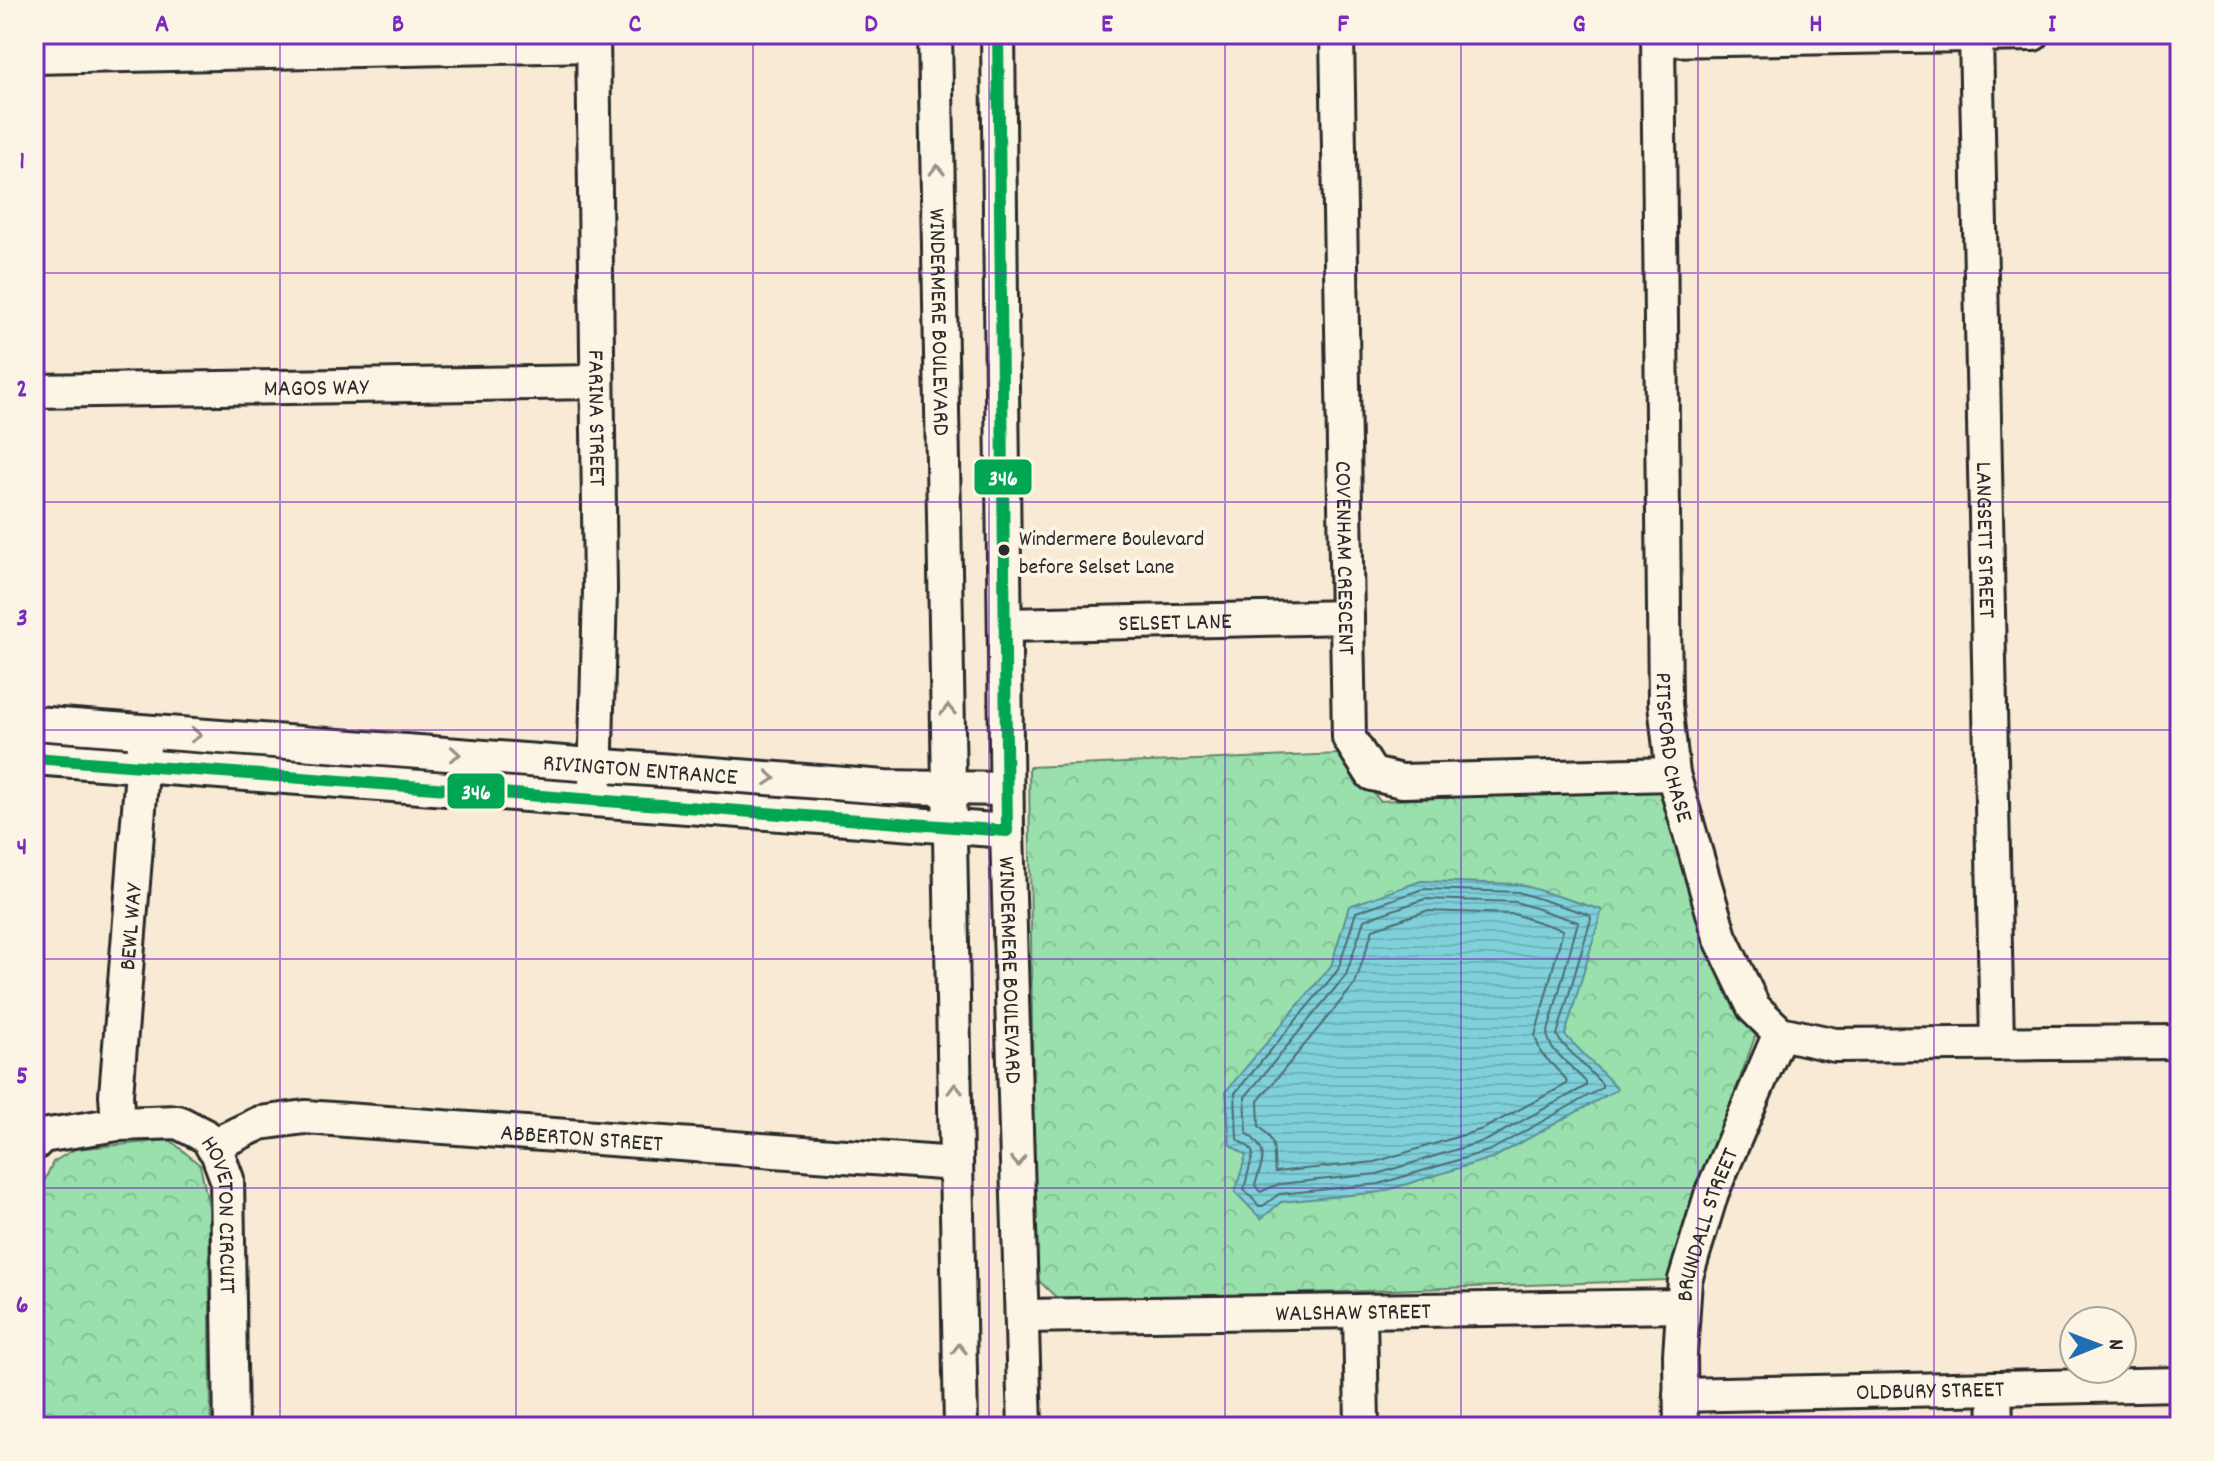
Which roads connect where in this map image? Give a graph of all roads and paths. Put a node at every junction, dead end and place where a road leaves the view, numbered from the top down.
1 (935, 34) edge
2 (998, 34) edge
3 (1337, 34) edge
4 (2033, 34) edge
5 (1976, 36) edge
6 (1658, 37) edge
7 (593, 40) edge
8 (34, 57) edge
9 (597, 382) junction
10 (34, 391) edge
11 (1347, 617) junction
12 (1005, 625) junction
13 (34, 723) edge
14 (145, 731) junction
15 (34, 758) edge
16 (596, 765) junction
17 (142, 766) junction
18 (1673, 774) junction
19 (949, 788) junction
20 (1006, 789) junction
21 (595, 801) junction
22 (950, 828) junction
23 (1007, 831) junction
24 (1780, 1033) junction
25 (2180, 1042) edge
26 (1997, 1044) junction
27 (118, 1124) junction
28 (34, 1144) edge
29 (212, 1146) junction
30 (956, 1164) junction
31 (1683, 1306) junction
32 (1360, 1311) junction
33 (1023, 1316) junction
34 (2180, 1384) edge
35 (1995, 1388) junction
36 (1680, 1395) junction
37 (231, 1427) edge
38 (961, 1427) edge
39 (1025, 1427) edge
40 (1362, 1427) edge
41 (1681, 1427) edge
42 (1996, 1427) edge

19 -> 1 street, WINDERMERE BOULEVARD
2 - 12 street, WINDERMERE BOULEVARD
3 - 11 street, COVENHAM CRESCENT
4 - 5 street
5 - 6 street
5 - 26 street, LANGSETT STREET
6 - 18 street, PITSFORD CHASE
7 - 8 street
7 - 9 street, FARINA STREET
9 - 10 street, MAGOS WAY
9 - 16 street, FARINA STREET
11 - 12 street, SELSET LANE
11 - 18 street, COVENHAM CRESCENT
12 - 20 street, WINDERMERE BOULEVARD
13 - 14 street, RIVINGTON ENTRANCE
14 -> 16 street, RIVINGTON ENTRANCE
14 - 17 street, BEWL WAY
15 - 17 street, RIVINGTON ENTRANCE
16 -> 19 street, RIVINGTON ENTRANCE
16 - 21 street, FARINA STREET
17 - 21 street, RIVINGTON ENTRANCE
17 - 27 street, BEWL WAY
18 - 24 street, PITSFORD CHASE
19 - 20 street, RIVINGTON ENTRANCE
19 - 22 street, WINDERMERE BOULEVARD
20 - 23 street, WINDERMERE BOULEVARD
21 - 22 street, RIVINGTON ENTRANCE
22 - 23 street, RIVINGTON ENTRANCE
30 -> 22 street, WINDERMERE BOULEVARD
23 -> 33 street, WINDERMERE BOULEVARD
24 - 26 street
24 - 31 street, BRUNDALL STREET
25 - 26 street
27 - 28 street, HOVETON CIRCUIT
27 - 29 street, HOVETON CIRCUIT
29 - 30 street, ABBERTON STREET
29 - 37 street, HOVETON CIRCUIT
38 -> 30 street, WINDERMERE BOULEVARD
31 - 32 street, WALSHAW STREET
31 - 36 street, BRUNDALL STREET
32 - 33 street, WALSHAW STREET
32 - 40 street
33 - 39 street, WINDERMERE BOULEVARD
34 - 35 street, OLDBURY STREET
35 - 36 street, OLDBURY STREET
35 - 42 street
36 - 41 street, BRUNDALL STREET

